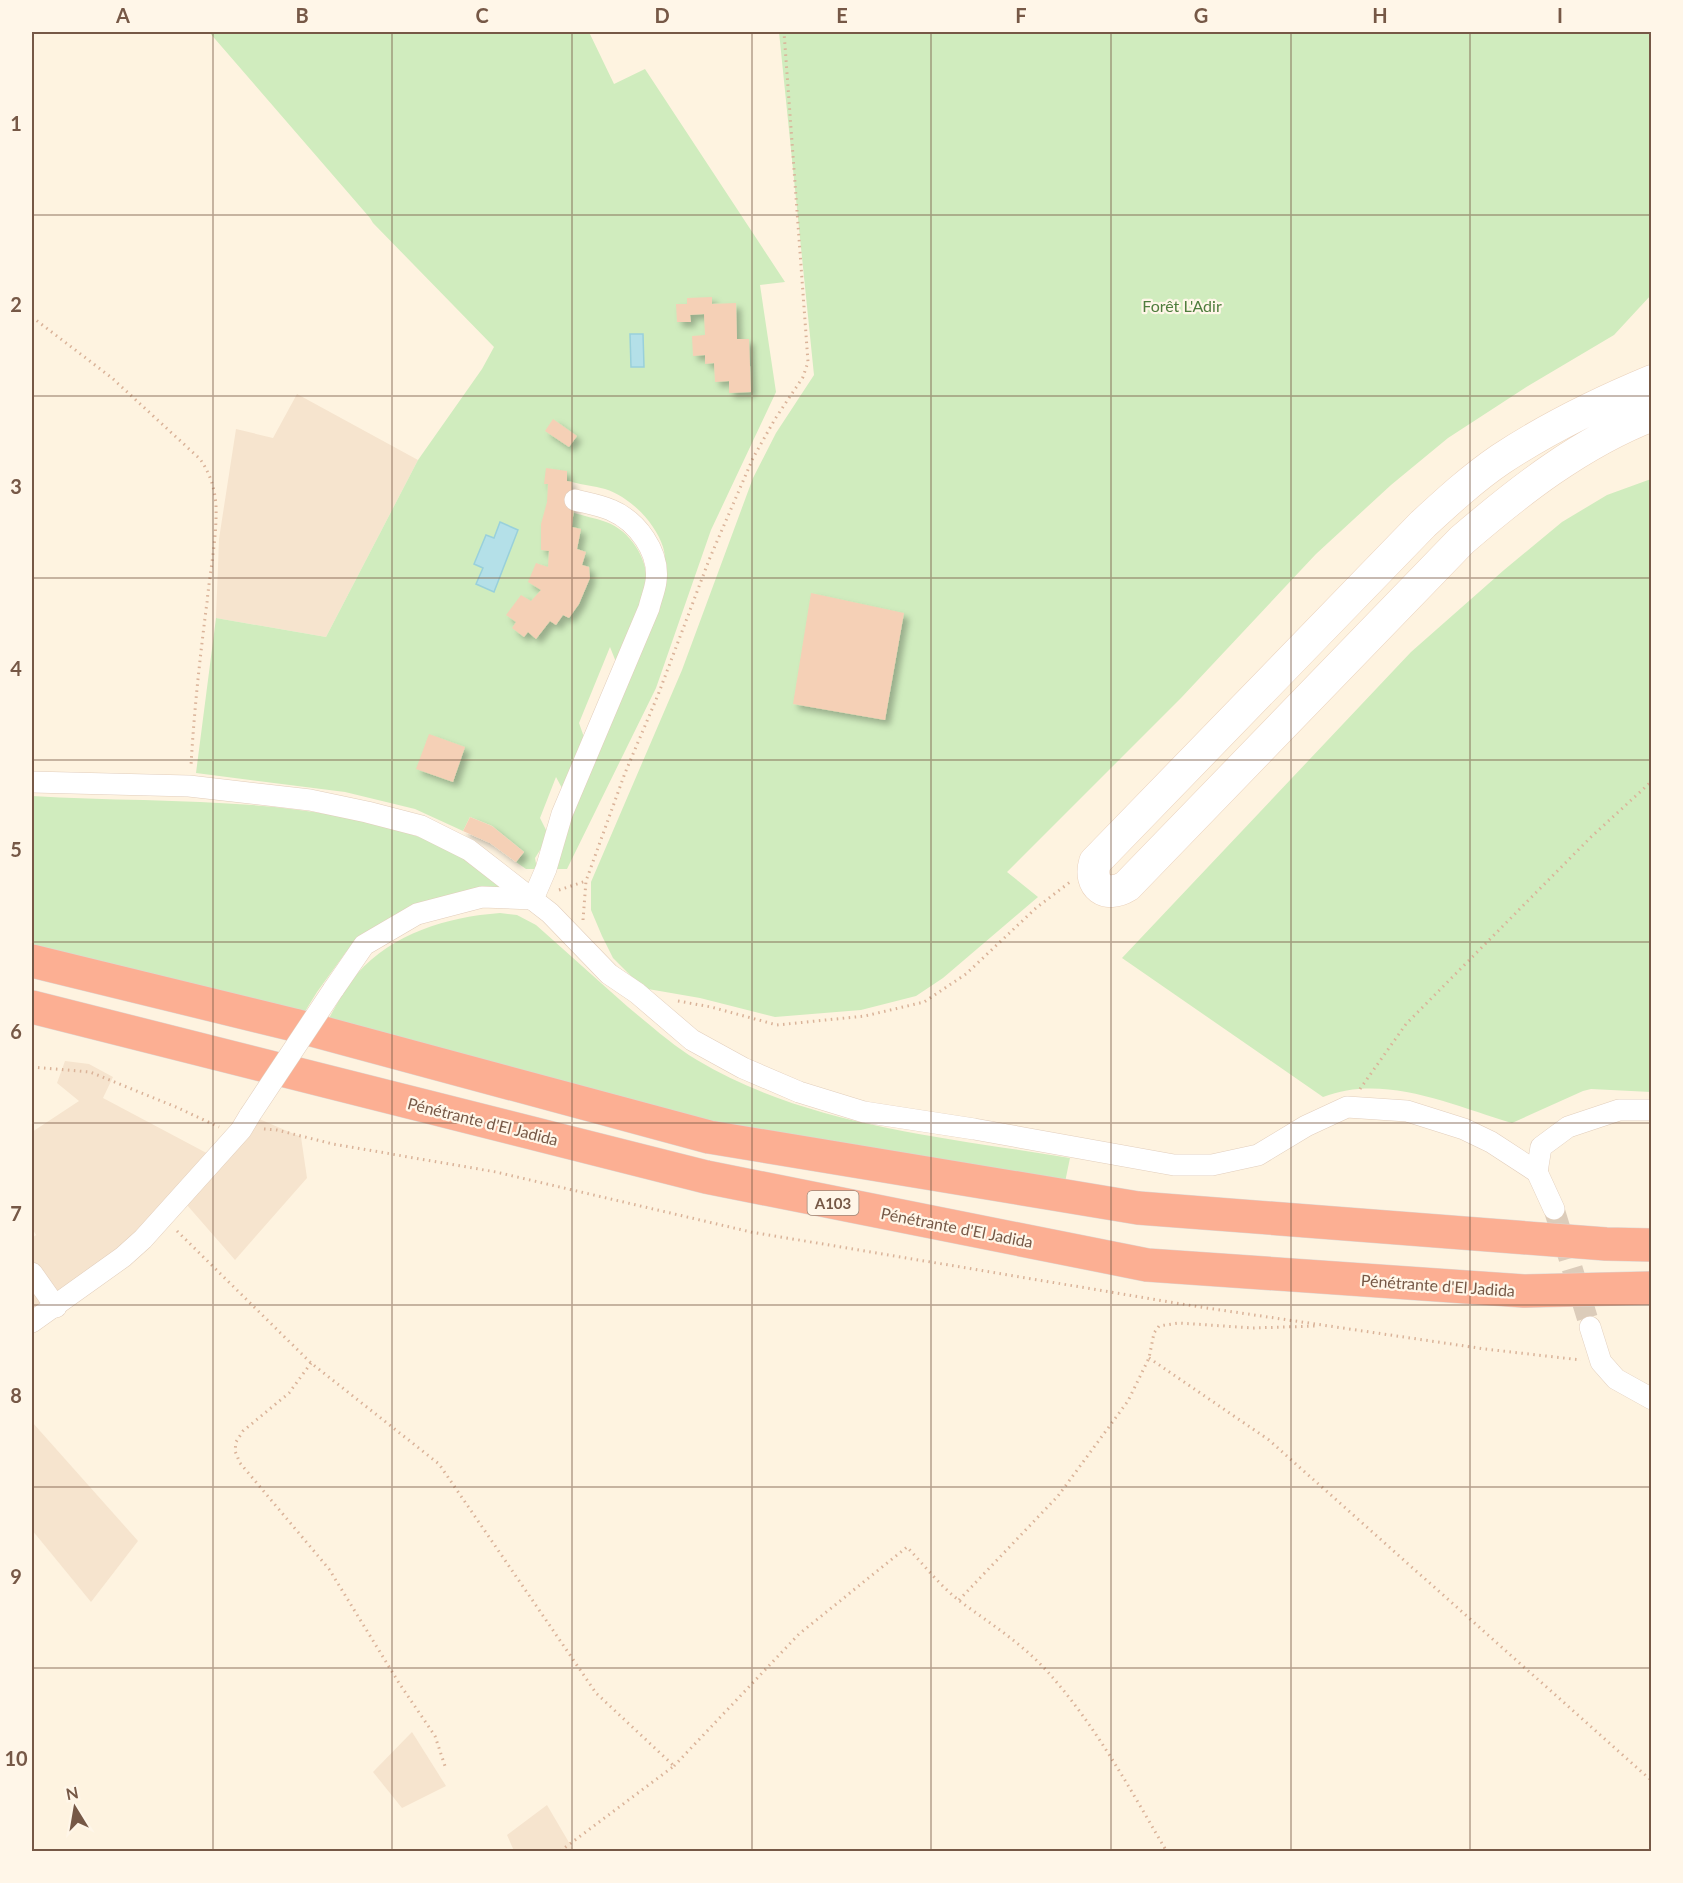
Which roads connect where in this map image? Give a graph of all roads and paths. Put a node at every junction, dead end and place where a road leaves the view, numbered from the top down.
1 (784, 32) edge
2 (32, 317) edge
3 (1652, 381) edge
4 (1652, 416) edge
5 (575, 500) dead end
6 (1652, 781) edge
7 (32, 782) edge
8 (189, 786) junction
9 (1095, 862) junction
10 (532, 899) junction
11 (582, 946) junction
12 (32, 961) edge
13 (637, 993) junction
14 (32, 1007) edge
15 (32, 1067) edge
16 (1347, 1107) junction
17 (1652, 1110) edge
18 (246, 1123) junction
19 (1537, 1172) junction
20 (1554, 1209) tunnel mouth
21 (162, 1216) junction
22 (1652, 1245) edge
23 (32, 1273) edge
24 (1652, 1288) edge
25 (56, 1307) junction
26 (32, 1322) edge
27 (1324, 1325) junction
28 (1590, 1327) tunnel mouth
29 (1149, 1358) junction
30 (1601, 1362) junction
31 (310, 1363) junction
32 (1652, 1399) edge
33 (959, 1600) junction
34 (445, 1766) dead end
35 (674, 1766) junction
36 (1652, 1781) edge
37 (559, 1851) edge
38 (1167, 1851) edge

1 - 11 path
2 - 8 path
3 - 9 street
4 - 9 street
5 - 10 street
6 - 16 path
7 - 8 street
8 - 10 street
9 - 13 path
10 - 11 street
10 - 18 street, bridge
11 - 13 street
12 - 22 highway
13 - 16 street
14 - 24 highway, Pénétrante d'El Jadida / A103
15 - 18 path
16 - 19 street
17 - 19 street
18 - 21 street
18 - 27 path
19 - 20 street
21 - 25 street
21 - 31 path
23 - 25 street
25 - 26 street
27 - 29 path
27 - 30 path
28 - 30 street
29 - 33 path
29 - 36 path
30 - 32 street
31 - 34 path
31 - 35 path
33 - 35 path
33 - 38 path
35 - 37 path

